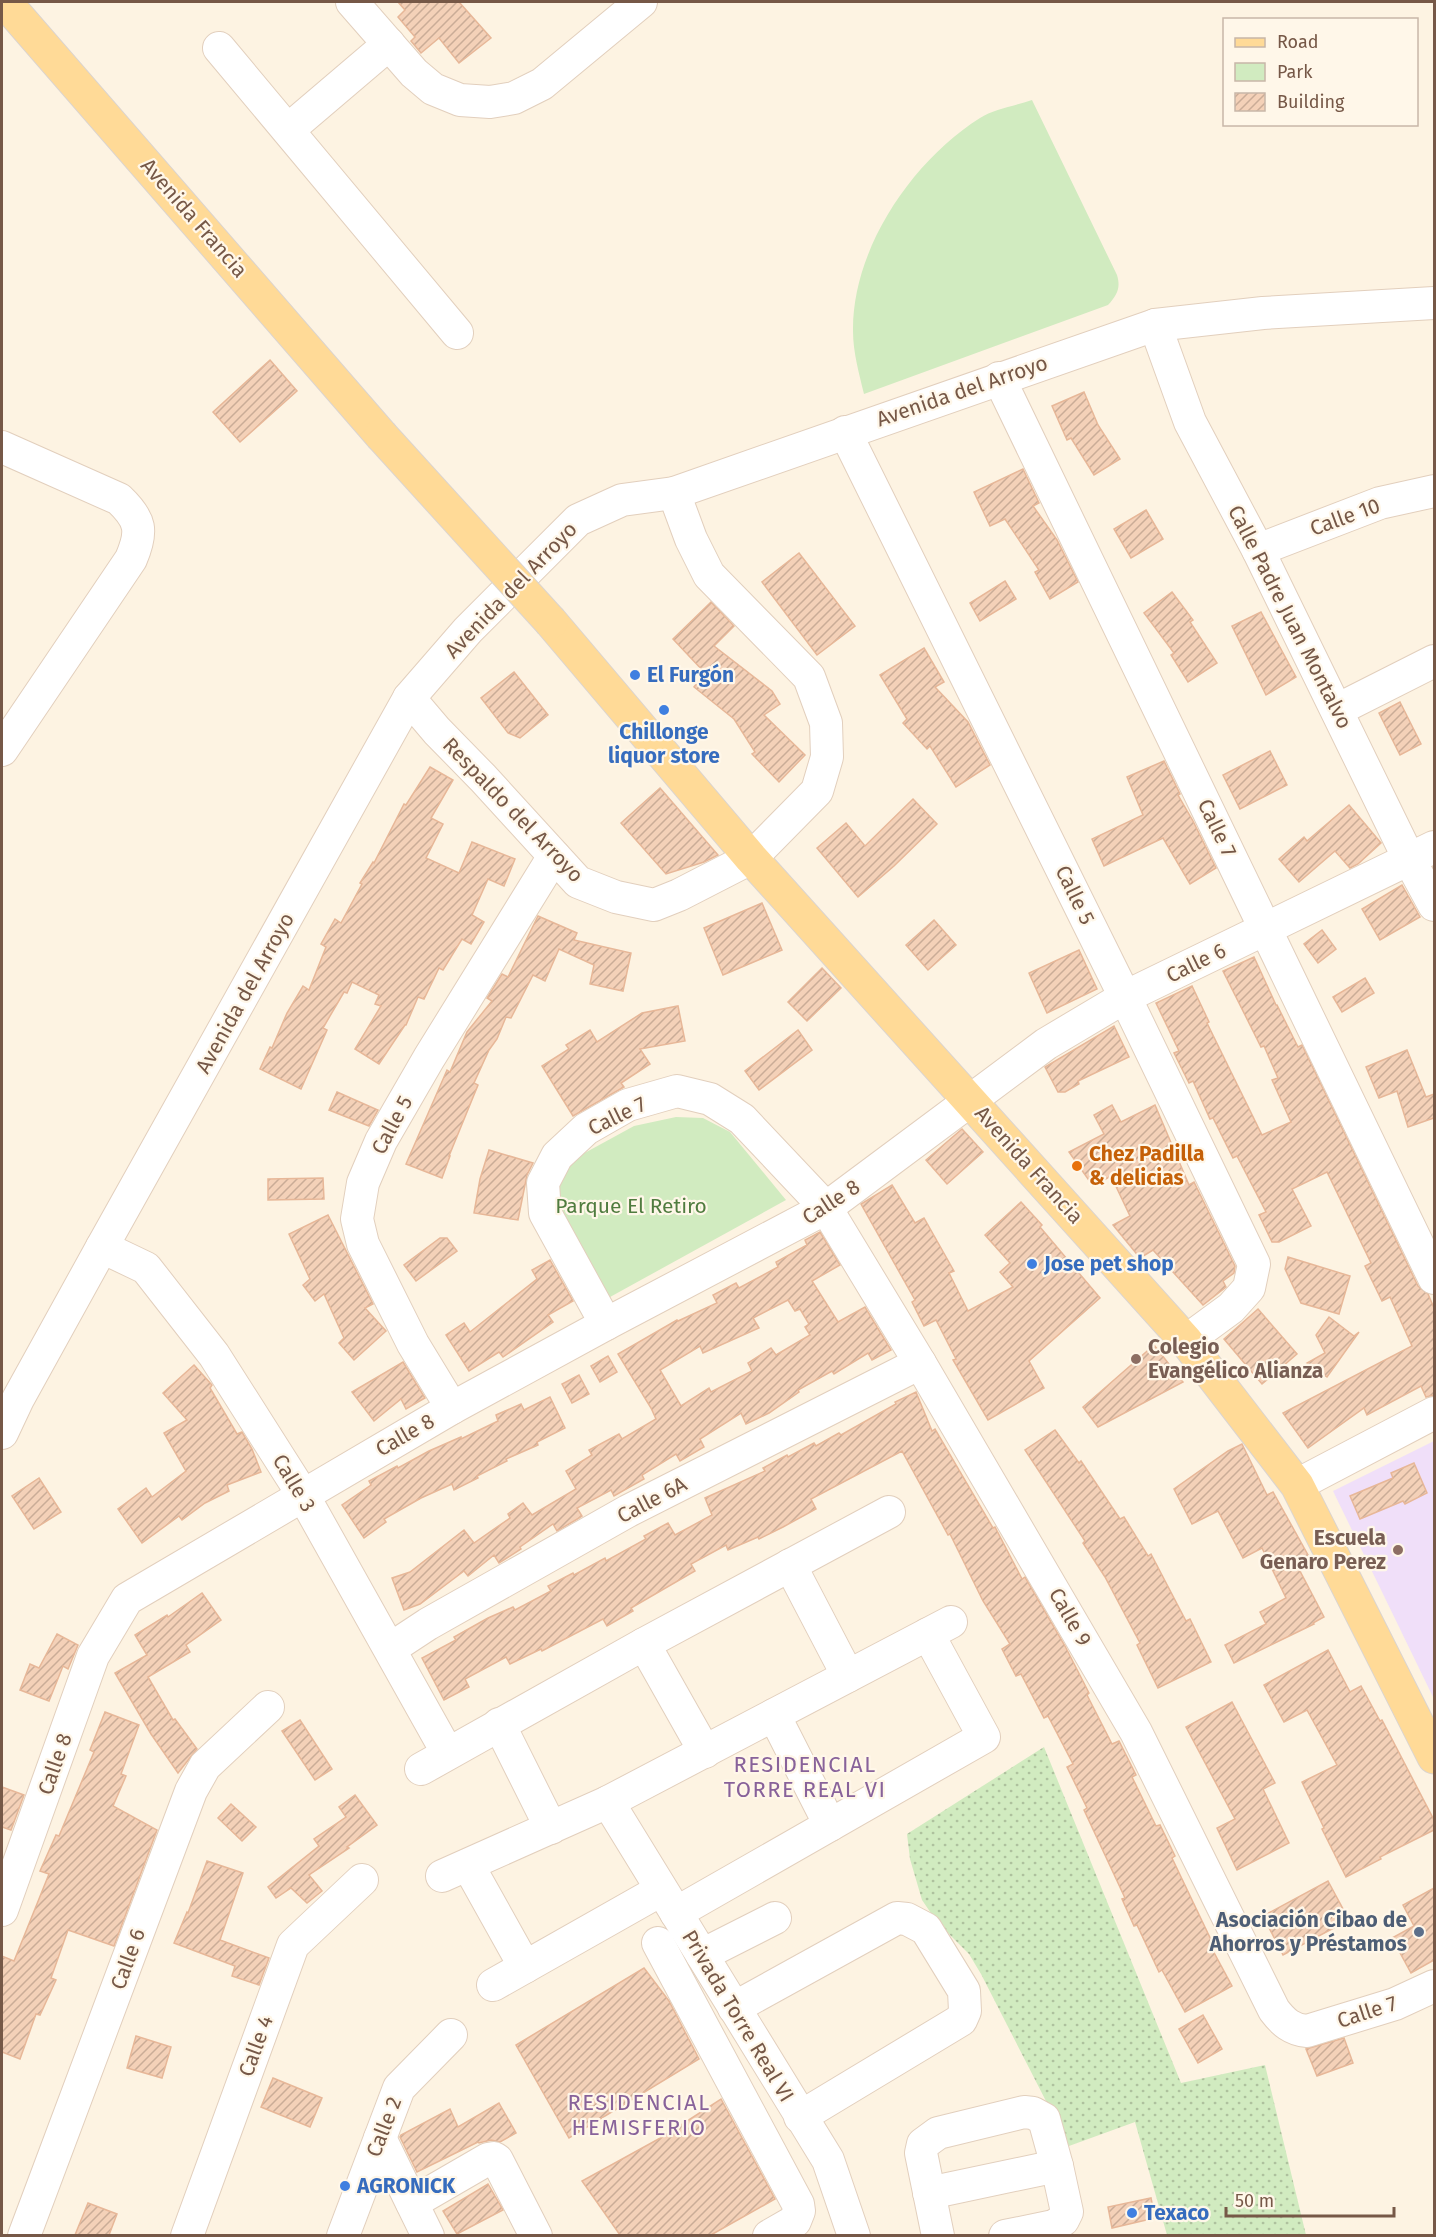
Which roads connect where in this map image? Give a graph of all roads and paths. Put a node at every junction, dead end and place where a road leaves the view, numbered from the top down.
1 (5, 2) edge
2 (352, 2) edge
3 (641, 2) edge
4 (389, 44) junction
5 (219, 48) dead end
6 (288, 130) junction
7 (1434, 303) edge
8 (1155, 325) junction
9 (457, 333) dead end
10 (999, 378) junction
11 (845, 432) junction
12 (2, 447) edge
13 (1434, 491) edge
14 (674, 493) junction
15 (1258, 550) junction
16 (1434, 661) edge
17 (410, 698) junction
18 (14, 706) edge
19 (1337, 710) junction
20 (2, 750) edge
21 (1422, 853) edge
22 (554, 856) junction
23 (751, 858) junction
24 (1434, 905) edge
25 (1266, 928) junction
26 (1125, 997) junction
27 (971, 1101) junction
28 (826, 1208) junction
29 (102, 1247) junction
30 (1434, 1278) edge
31 (606, 1324) junction
32 (1186, 1341) junction
33 (920, 1363) junction
34 (452, 1408) junction
35 (1434, 1413) edge
36 (2, 1433) edge
37 (1297, 1485) junction
38 (303, 1495) junction
39 (889, 1512) dead end
40 (790, 1565) junction
41 (644, 1644) junction
42 (390, 1649) junction
43 (849, 1676) junction
44 (268, 1707) dead end
45 (774, 1715) junction
46 (499, 1724) junction
47 (447, 1752) junction
48 (705, 1752) junction
49 (1434, 1757) edge
50 (421, 1769) dead end
51 (608, 1802) junction
52 (830, 1825) junction
53 (551, 1828) junction
54 (362, 1880) dead end
55 (668, 1902) junction
56 (2, 1910) edge
57 (775, 1918) dead end
58 (658, 1943) dead end
59 (702, 1955) junction
60 (525, 1967) junction
61 (494, 1985) dead end
62 (1434, 1986) edge
63 (734, 2008) junction
64 (1298, 2030) joint
65 (451, 2035) dead end
66 (800, 2117) junction
67 (380, 2138) junction
68 (1057, 2166) junction
69 (929, 2193) junction
70 (412, 2203) junction
71 (24, 2235) edge
72 (187, 2235) edge
73 (343, 2235) edge
74 (428, 2235) edge
75 (536, 2235) edge
76 (769, 2235) edge
77 (854, 2235) edge
78 (938, 2235) edge
79 (1005, 2235) edge

1 - 23 main road, Avenida Francia, bridge
2 - 4 street
3 - 4 street
4 - 6 street
5 - 6 street
6 - 9 street
7 - 8 street, Avenida del Arroyo
8 - 10 street, Avenida del Arroyo
8 - 15 street, Calle Padre Juan Montalvo
10 - 11 street, Avenida del Arroyo
10 - 25 street, Calle 7
11 - 14 street, Avenida del Arroyo
11 - 26 street, Calle 5
12 - 18 street
13 - 15 street, Calle 10
14 - 17 street, Avenida del Arroyo
14 - 23 street, Respaldo del Arroyo
15 - 19 street, Calle Padre Juan Montalvo
16 - 19 street
17 - 22 street, Respaldo del Arroyo
17 - 29 street, Avenida del Arroyo
18 - 20 street
19 - 21 street, Calle Padre Juan Montalvo
21 - 24 street, Calle Padre Juan Montalvo
21 - 25 street, Calle 6
22 - 23 street, Respaldo del Arroyo
22 - 34 street, Calle 5
23 - 27 main road, Avenida Francia
25 - 26 street, Calle 6
25 - 30 street, Calle 7
26 - 27 street, Calle 6
26 - 32 street, Calle 5
27 - 28 street, Calle 8
27 - 32 main road, Avenida Francia
28 - 31 street, Calle 8
28 - 31 street, Calle 7
28 - 33 street, Calle 9
29 - 36 street, Avenida del Arroyo
29 - 38 street, Calle 3
31 - 34 street, Calle 8
32 - 37 main road, Avenida Francia
33 - 42 street, Calle 6A
33 - 64 street, Calle 9
34 - 38 street, Calle 8
35 - 37 street
37 - 49 main road, Avenida Francia
38 - 42 street, Calle 3
38 - 56 street, Calle 8
39 - 40 street
40 - 41 street
40 - 43 street
41 - 46 street
41 - 48 street
42 - 47 street, Calle 3
43 - 45 street
43 - 52 street
44 - 71 street, Calle 6
45 - 48 street
45 - 52 street
46 - 47 street
46 - 53 street
47 - 50 street
48 - 51 street
51 - 53 street
51 - 55 street, Privada Torre Real VI
52 - 55 street
53 - 60 street
54 - 72 street, Calle 4
55 - 59 street, Privada Torre Real VI
55 - 60 street
57 - 59 street
58 - 76 street
59 - 63 street, Privada Torre Real VI
60 - 61 street
62 - 64 street, Calle 7
63 - 66 street, Privada Torre Real VI
63 - 66 street
65 - 67 street, Calle 2
66 - 77 street, Privada Torre Real VI
67 - 70 street
67 - 73 street, Calle 2
68 - 69 street
68 - 69 street
68 - 79 street
69 - 78 street
70 - 74 street
70 - 75 street

